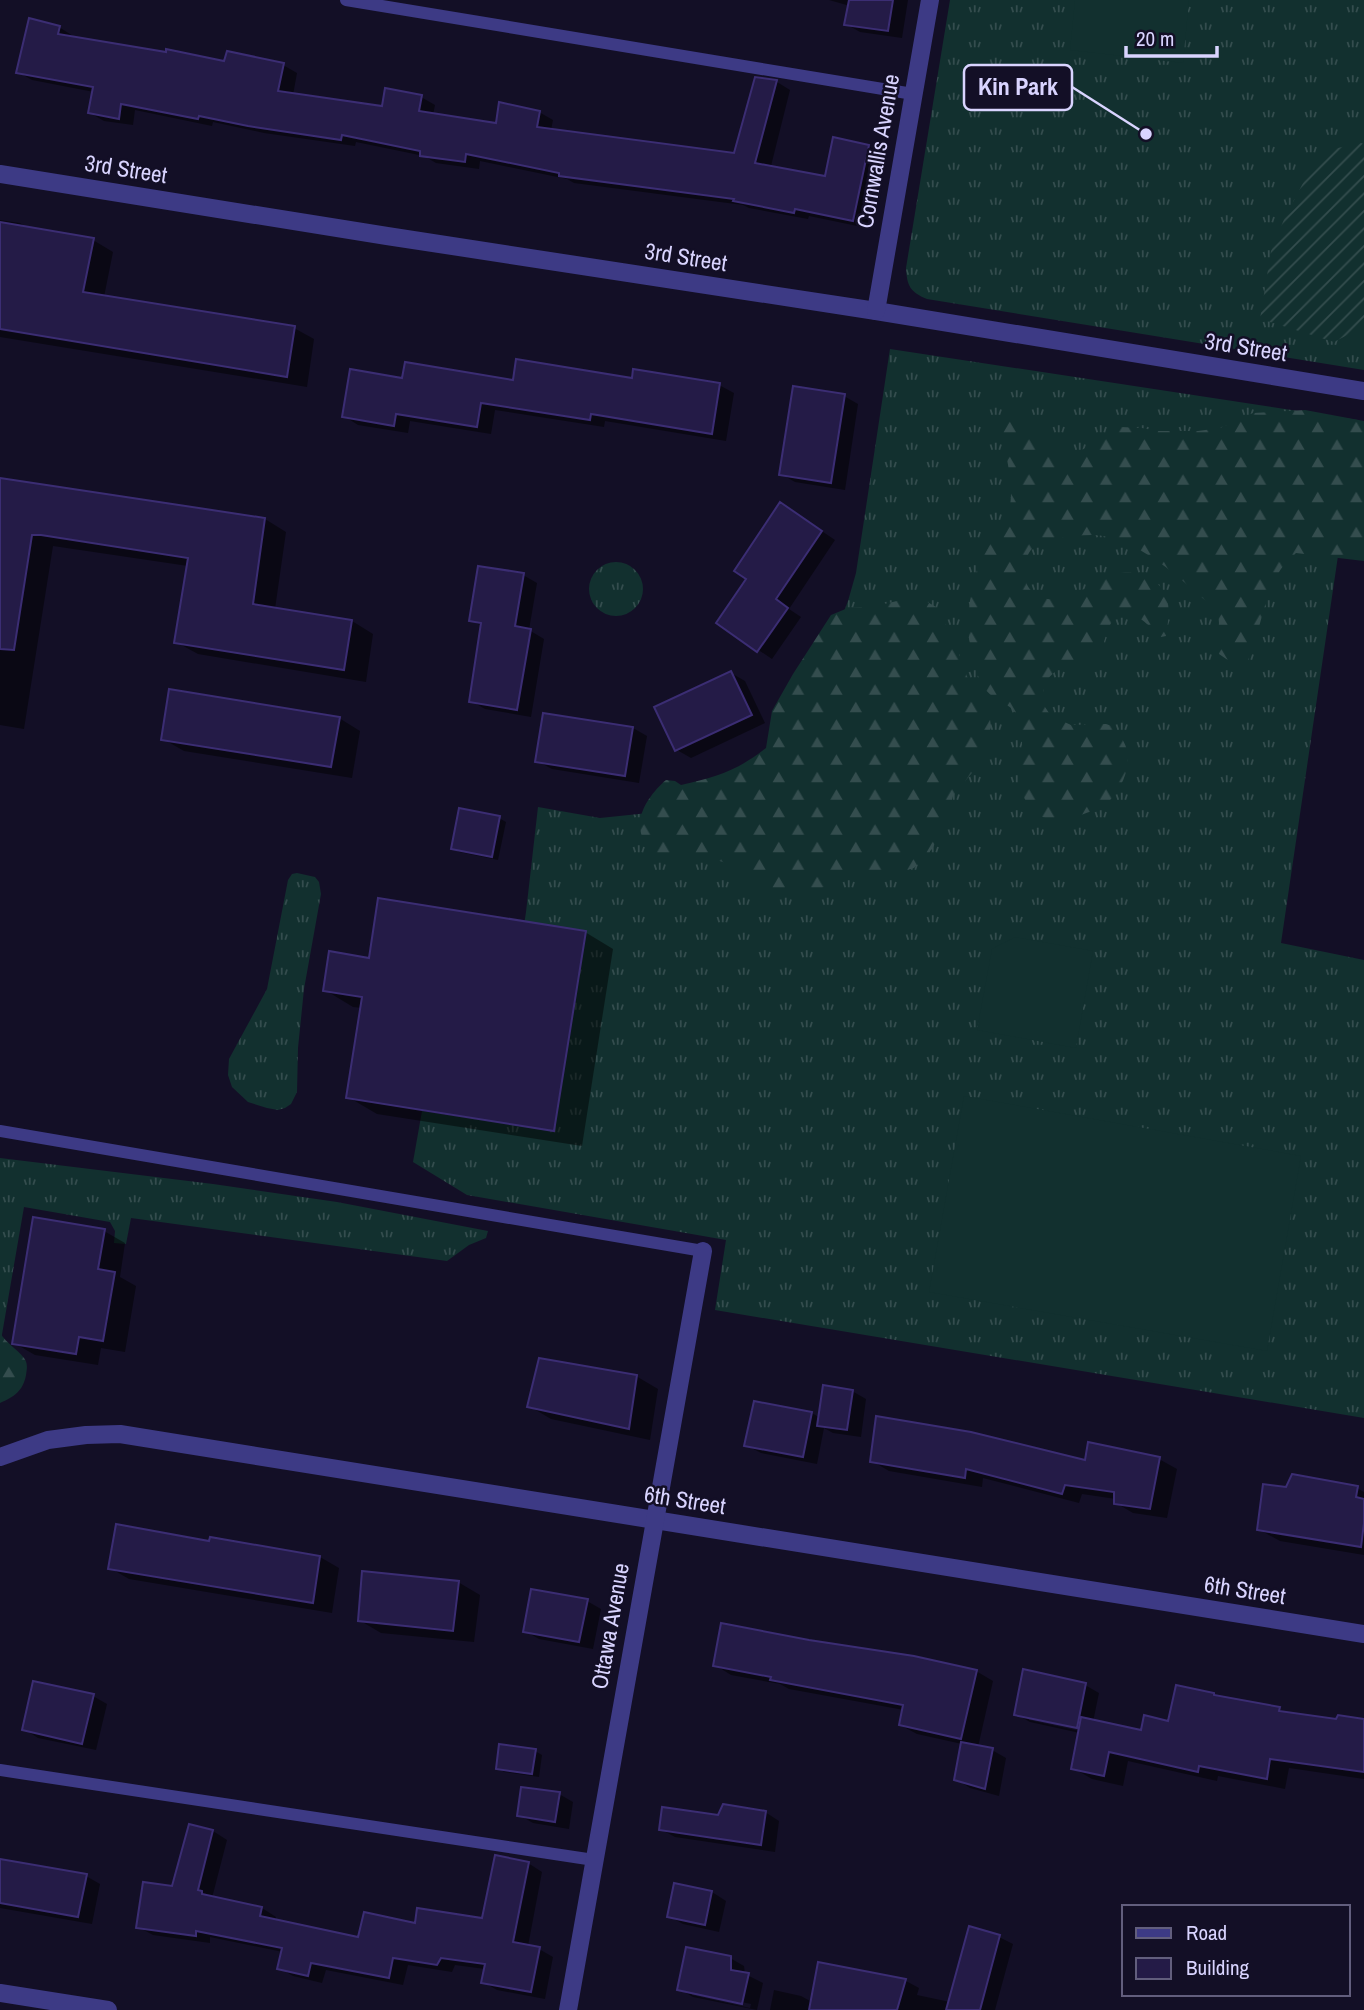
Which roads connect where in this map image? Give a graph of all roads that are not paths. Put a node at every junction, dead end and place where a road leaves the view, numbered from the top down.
1 (345, 0) edge
2 (930, 0) edge
3 (913, 94) junction
4 (0, 174) edge
5 (876, 311) junction
6 (1364, 391) edge
7 (0, 1131) edge
8 (703, 1251) joint
9 (0, 1457) edge
10 (654, 1519) junction
11 (1364, 1634) edge
12 (0, 1770) edge
13 (594, 1860) junction
14 (0, 1993) edge
15 (108, 2010) edge
16 (568, 2010) edge

1 - 3 lane
2 - 3 street, Cornwallis Avenue
3 - 5 street, Cornwallis Avenue
4 - 5 street, 3rd Street
5 - 6 street, 3rd Street
7 - 8 lane
8 - 10 street, Ottawa Avenue
9 - 10 street, 6th Street
10 - 11 street, 6th Street
10 - 13 street, Ottawa Avenue
12 - 13 lane
13 - 16 street, Ottawa Avenue
14 - 15 street

